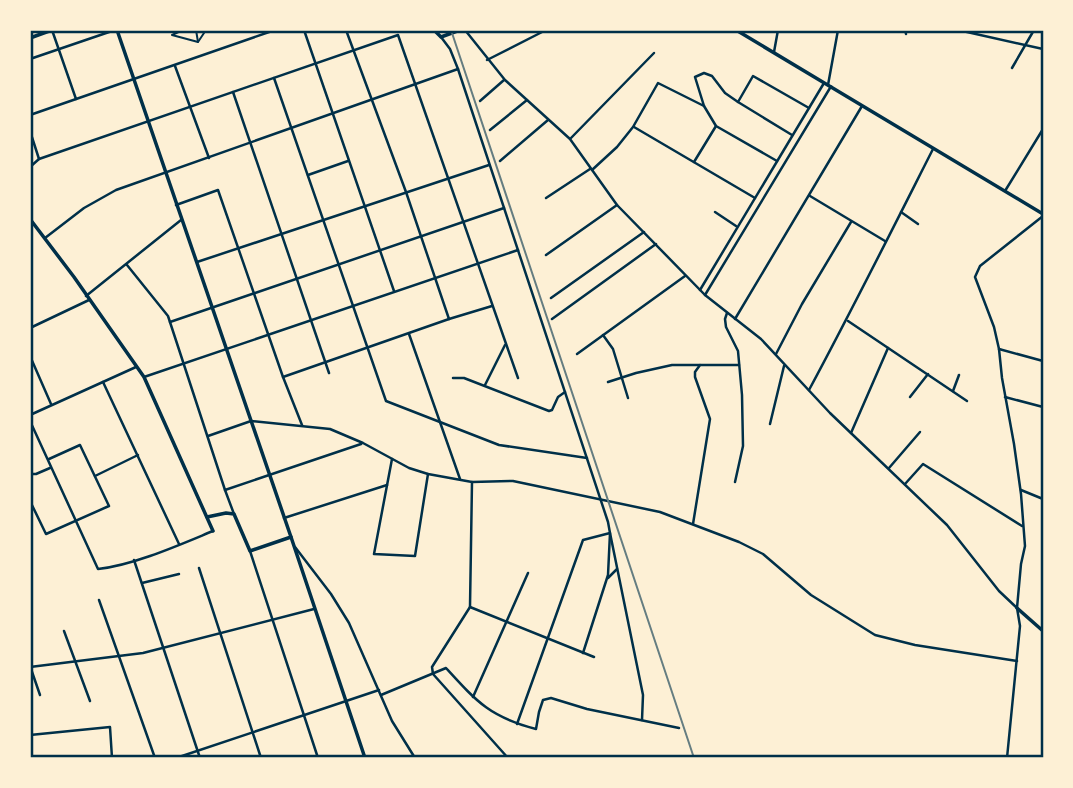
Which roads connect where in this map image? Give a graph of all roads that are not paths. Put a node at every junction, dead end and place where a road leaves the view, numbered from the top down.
1 (52, 30) edge
2 (116, 30) edge
3 (183, 30) edge
4 (196, 30) edge
5 (206, 30) edge
6 (275, 30) edge
7 (303, 30) edge
8 (346, 30) edge
9 (434, 30) edge
10 (460, 30) edge
11 (465, 30) edge
12 (546, 30) edge
13 (736, 30) edge
14 (778, 30) edge
15 (838, 30) edge
16 (958, 30) edge
17 (1034, 30) edge
18 (30, 37) edge
19 (441, 37) junction
20 (198, 41) junction
21 (1025, 44) junction
22 (59, 49) junction
23 (1043, 49) edge
24 (354, 50) junction
25 (774, 52) junction
26 (654, 53) dead end
27 (30, 59) edge
28 (487, 60) junction
29 (316, 63) junction
30 (174, 65) junction
31 (1012, 68) dead end
32 (458, 69) junction
33 (274, 78) junction
34 (134, 79) junction
35 (505, 80) junction
36 (415, 84) junction
37 (827, 85) junction
38 (233, 92) junction
39 (76, 99) junction
40 (371, 100) junction
41 (480, 100) dead end
42 (527, 100) junction
43 (738, 102) junction
44 (190, 106) junction
45 (704, 106) junction
46 (862, 106) junction
47 (809, 108) junction
48 (333, 114) junction
49 (30, 116) edge
50 (148, 120) junction
51 (549, 120) junction
52 (716, 126) junction
53 (633, 127) junction
54 (292, 128) junction
55 (1043, 129) edge
56 (490, 130) dead end
57 (30, 131) edge
58 (792, 135) junction
59 (570, 139) junction
60 (250, 144) junction
61 (933, 149) junction
62 (209, 158) junction
63 (39, 159) junction
64 (348, 161) junction
65 (500, 161) dead end
66 (777, 161) junction
67 (694, 162) junction
68 (489, 165) junction
69 (30, 167) edge
70 (591, 169) junction
71 (166, 173) junction
72 (308, 175) junction
73 (449, 178) junction
74 (1005, 191) junction
75 (406, 192) junction
76 (809, 195) junction
77 (546, 198) dead end
78 (755, 198) junction
79 (176, 205) junction
80 (617, 205) junction
81 (364, 207) junction
82 (504, 208) junction
83 (715, 212) dead end
84 (901, 212) junction
85 (1043, 215) edge
86 (30, 219) edge
87 (181, 220) junction
88 (323, 221) junction
89 (463, 222) junction
90 (851, 222) junction
91 (918, 224) dead end
92 (737, 227) junction
93 (645, 232) junction
94 (281, 234) junction
95 (421, 236) junction
96 (45, 238) junction
97 (885, 241) junction
98 (656, 244) junction
99 (238, 249) junction
100 (380, 250) junction
101 (518, 250) junction
102 (546, 255) dead end
103 (197, 262) junction
104 (338, 264) junction
105 (478, 264) junction
106 (127, 265) junction
107 (685, 275) junction
108 (296, 278) junction
109 (435, 278) junction
110 (700, 290) junction
111 (394, 292) junction
112 (254, 293) junction
113 (705, 295) junction
114 (88, 298) junction
115 (551, 298) dead end
116 (352, 306) junction
117 (492, 306) junction
118 (212, 308) junction
119 (727, 313) junction
120 (552, 318) dead end
121 (449, 319) junction
122 (735, 319) junction
123 (310, 320) junction
124 (847, 320) junction
125 (170, 322) junction
126 (30, 328) edge
127 (409, 334) junction
128 (268, 335) junction
129 (603, 335) junction
130 (506, 345) junction
131 (366, 348) junction
132 (888, 348) junction
133 (226, 349) junction
134 (999, 349) junction
135 (577, 354) dead end
136 (776, 354) junction
137 (30, 356) edge
138 (1043, 361) edge
139 (325, 362) junction
140 (184, 363) junction
141 (785, 364) junction
142 (700, 365) junction
143 (739, 365) junction
144 (136, 367) junction
145 (329, 373) dead end
146 (928, 374) junction
147 (959, 375) dead end
148 (144, 377) junction
149 (283, 377) junction
150 (453, 378) dead end
151 (518, 378) dead end
152 (621, 378) junction
153 (103, 382) junction
154 (608, 382) dead end
155 (485, 385) junction
156 (809, 390) junction
157 (953, 391) junction
158 (565, 392) junction
159 (910, 397) dead end
160 (1005, 397) junction
161 (628, 398) dead end
162 (967, 401) dead end
163 (52, 405) junction
164 (1043, 407) edge
165 (30, 415) edge
166 (30, 421) edge
167 (251, 421) junction
168 (442, 423) junction
169 (770, 424) dead end
170 (302, 425) junction
171 (920, 432) dead end
172 (851, 433) junction
173 (208, 436) junction
174 (363, 443) junction
175 (138, 455) junction
176 (587, 458) junction
177 (392, 459) junction
178 (48, 460) junction
179 (51, 467) junction
180 (888, 468) junction
181 (30, 474) edge
182 (428, 474) junction
183 (94, 475) junction
184 (270, 475) junction
185 (461, 480) junction
186 (472, 482) junction
187 (735, 482) dead end
188 (905, 484) junction
189 (387, 485) junction
190 (225, 490) junction
191 (1021, 490) junction
192 (600, 498) junction
193 (1043, 499) edge
194 (30, 501) edge
195 (234, 513) junction
196 (207, 517) junction
197 (284, 518) junction
198 (76, 520) junction
199 (693, 524) junction
200 (1022, 526) junction
201 (213, 531) joint
202 (610, 533) junction
203 (291, 537) junction
204 (179, 545) junction
205 (295, 547) junction
206 (250, 551) junction
207 (134, 560) junction
208 (199, 568) dead end
209 (617, 569) junction
210 (528, 573) dead end
211 (179, 574) dead end
212 (606, 581) junction
213 (142, 583) junction
214 (99, 600) dead end
215 (470, 607) junction
216 (1017, 608) junction
217 (314, 609) junction
218 (272, 620) junction
219 (507, 622) junction
220 (64, 631) dead end
221 (1043, 631) edge
222 (220, 633) junction
223 (547, 639) junction
224 (163, 648) junction
225 (583, 653) junction
226 (120, 656) junction
227 (594, 657) dead end
228 (1017, 660) junction
229 (75, 661) junction
230 (30, 667) edge
231 (433, 674) junction
232 (379, 690) junction
233 (40, 695) dead end
234 (381, 695) junction
235 (473, 697) junction
236 (90, 701) dead end
237 (345, 702) junction
238 (304, 715) junction
239 (642, 720) junction
240 (517, 724) junction
241 (679, 728) dead end
242 (253, 733) junction
243 (30, 735) edge
244 (198, 751) junction
245 (112, 758) edge
246 (155, 758) edge
247 (176, 758) edge
248 (200, 758) edge
249 (261, 758) edge
250 (318, 758) edge
251 (365, 758) edge
252 (415, 758) edge
253 (508, 758) edge
254 (1007, 758) edge

1 - 18 street
1 - 22 street
2 - 22 street
2 - 34 street
3 - 20 street
4 - 20 street
5 - 20 street
6 - 30 street
7 - 29 street
8 - 24 street
9 - 19 street
10 - 19 street
11 - 28 street
12 - 28 street
13 - 25 street
14 - 25 street
15 - 37 street
16 - 21 street
17 - 21 street
19 - 32 street
21 - 23 street
21 - 31 street
22 - 27 street
22 - 39 street
24 - 29 street
24 - 36 street
24 - 40 street
25 - 37 street
26 - 59 street
28 - 35 street
29 - 33 street
29 - 48 street
30 - 34 street
30 - 44 street
32 - 36 street
32 - 68 street
33 - 38 street
33 - 54 street
34 - 39 street
34 - 50 street
35 - 41 street
35 - 42 street
36 - 40 street
36 - 73 street
37 - 46 street
37 - 47 street
37 - 113 street
38 - 44 street
38 - 60 street
39 - 49 street
40 - 48 street
40 - 75 street
42 - 51 street
42 - 56 street
43 - 45 street
43 - 47 street
43 - 58 street
44 - 50 street
44 - 62 street
45 - 52 street
45 - 53 street
46 - 61 street
46 - 76 street
47 - 58 street
48 - 54 street
48 - 64 street
50 - 63 street
50 - 71 street
51 - 59 street
51 - 65 street
52 - 66 street
52 - 67 street
53 - 67 street
53 - 70 street
54 - 60 street
54 - 72 street
55 - 74 street
57 - 63 street
58 - 66 street
59 - 70 street
60 - 62 street
60 - 94 street
61 - 74 street
61 - 84 street
62 - 71 street
63 - 69 street
64 - 72 street
64 - 81 street
66 - 78 street
67 - 78 street
68 - 73 street
68 - 82 street
70 - 77 street
70 - 80 street
71 - 79 street
71 - 96 street
72 - 88 street
73 - 75 street
73 - 89 street
74 - 85 street
75 - 81 street
75 - 95 street
76 - 90 street
76 - 122 street
78 - 92 street
79 - 87 street
79 - 99 street
80 - 93 street
80 - 102 street
81 - 88 street
81 - 100 street
82 - 89 street
82 - 101 street
83 - 92 street
84 - 91 street
84 - 97 street
85 - 134 street
86 - 96 street
87 - 103 street
87 - 106 street
88 - 94 street
88 - 104 street
89 - 95 street
89 - 105 street
90 - 97 street
90 - 136 street
92 - 110 street
93 - 98 street
93 - 115 street
94 - 99 street
94 - 108 street
95 - 100 street
95 - 109 street
96 - 114 street
97 - 124 street
98 - 107 street
98 - 120 street
99 - 103 street
99 - 112 street
100 - 104 street
100 - 111 street
101 - 105 street
101 - 158 street
103 - 118 street
104 - 108 street
104 - 116 street
105 - 109 street
105 - 117 street
106 - 114 street
106 - 125 street
107 - 110 street
107 - 129 street
108 - 112 street
108 - 123 street
109 - 111 street
109 - 121 street
110 - 113 street
111 - 116 street
112 - 118 street
112 - 128 street
113 - 119 street
114 - 126 street
114 - 144 street
116 - 123 street
116 - 131 street
117 - 121 street
117 - 130 street
118 - 125 street
118 - 133 street
119 - 122 street
119 - 143 street
121 - 127 street
122 - 136 street
123 - 128 street
123 - 139 street
124 - 132 street
124 - 156 street
125 - 140 street
127 - 131 street
127 - 168 street
128 - 133 street
128 - 149 street
129 - 135 street
129 - 152 street
130 - 151 street
130 - 155 street
131 - 139 street
131 - 168 street
132 - 146 street
132 - 172 street
133 - 140 street
133 - 167 street
134 - 138 street
134 - 160 street
136 - 141 street
137 - 163 street
139 - 145 street
139 - 149 street
140 - 148 street
140 - 173 street
141 - 156 street
141 - 169 street
142 - 143 street
142 - 152 street
142 - 199 street
143 - 187 street
144 - 148 street
144 - 153 street
146 - 157 street
146 - 159 street
147 - 157 street
148 - 196 street
149 - 170 street
150 - 155 street
152 - 154 street
152 - 161 street
153 - 163 street
153 - 175 street
155 - 158 street
156 - 172 street
157 - 162 street
158 - 176 street
160 - 164 street
160 - 191 street
163 - 165 street
166 - 178 street
167 - 170 street
167 - 173 street
167 - 184 street
168 - 176 street
168 - 185 street
170 - 174 street
171 - 180 street
172 - 180 street
173 - 190 street
174 - 177 street
174 - 184 street
175 - 183 street
175 - 204 street
176 - 192 street
177 - 182 street
177 - 189 street
178 - 179 street
178 - 183 street
179 - 181 street
179 - 198 street
180 - 188 street
182 - 185 street
182 - 189 street
183 - 198 street
184 - 190 street
184 - 197 street
185 - 186 street
186 - 192 street
186 - 215 street
188 - 200 street
188 - 216 street
189 - 197 street
190 - 195 street
191 - 193 street
191 - 200 street
192 - 199 street
192 - 202 street
194 - 198 street
195 - 196 street
195 - 206 street
196 - 201 street
197 - 203 street
198 - 207 street
199 - 228 street
200 - 216 street
201 - 204 street
202 - 209 street
202 - 212 street
202 - 223 street
203 - 205 street
203 - 206 street
204 - 207 street
205 - 217 street
205 - 232 street
206 - 218 street
207 - 213 street
208 - 222 street
209 - 212 street
209 - 239 street
210 - 219 street
211 - 213 street
212 - 225 street
213 - 224 street
214 - 226 street
215 - 219 street
215 - 231 street
216 - 221 street
216 - 228 street
217 - 218 street
217 - 237 street
218 - 222 street
218 - 238 street
219 - 223 street
219 - 235 street
220 - 229 street
222 - 224 street
222 - 242 street
223 - 225 street
223 - 240 street
224 - 226 street
224 - 244 street
225 - 227 street
226 - 229 street
226 - 246 street
228 - 254 street
229 - 230 street
229 - 236 street
230 - 233 street
231 - 234 street
231 - 235 street
231 - 253 street
232 - 234 street
232 - 237 street
234 - 252 street
235 - 240 street
237 - 238 street
237 - 251 street
238 - 242 street
238 - 250 street
239 - 240 street
239 - 241 street
242 - 244 street
242 - 249 street
243 - 245 street
244 - 247 street
244 - 248 street

